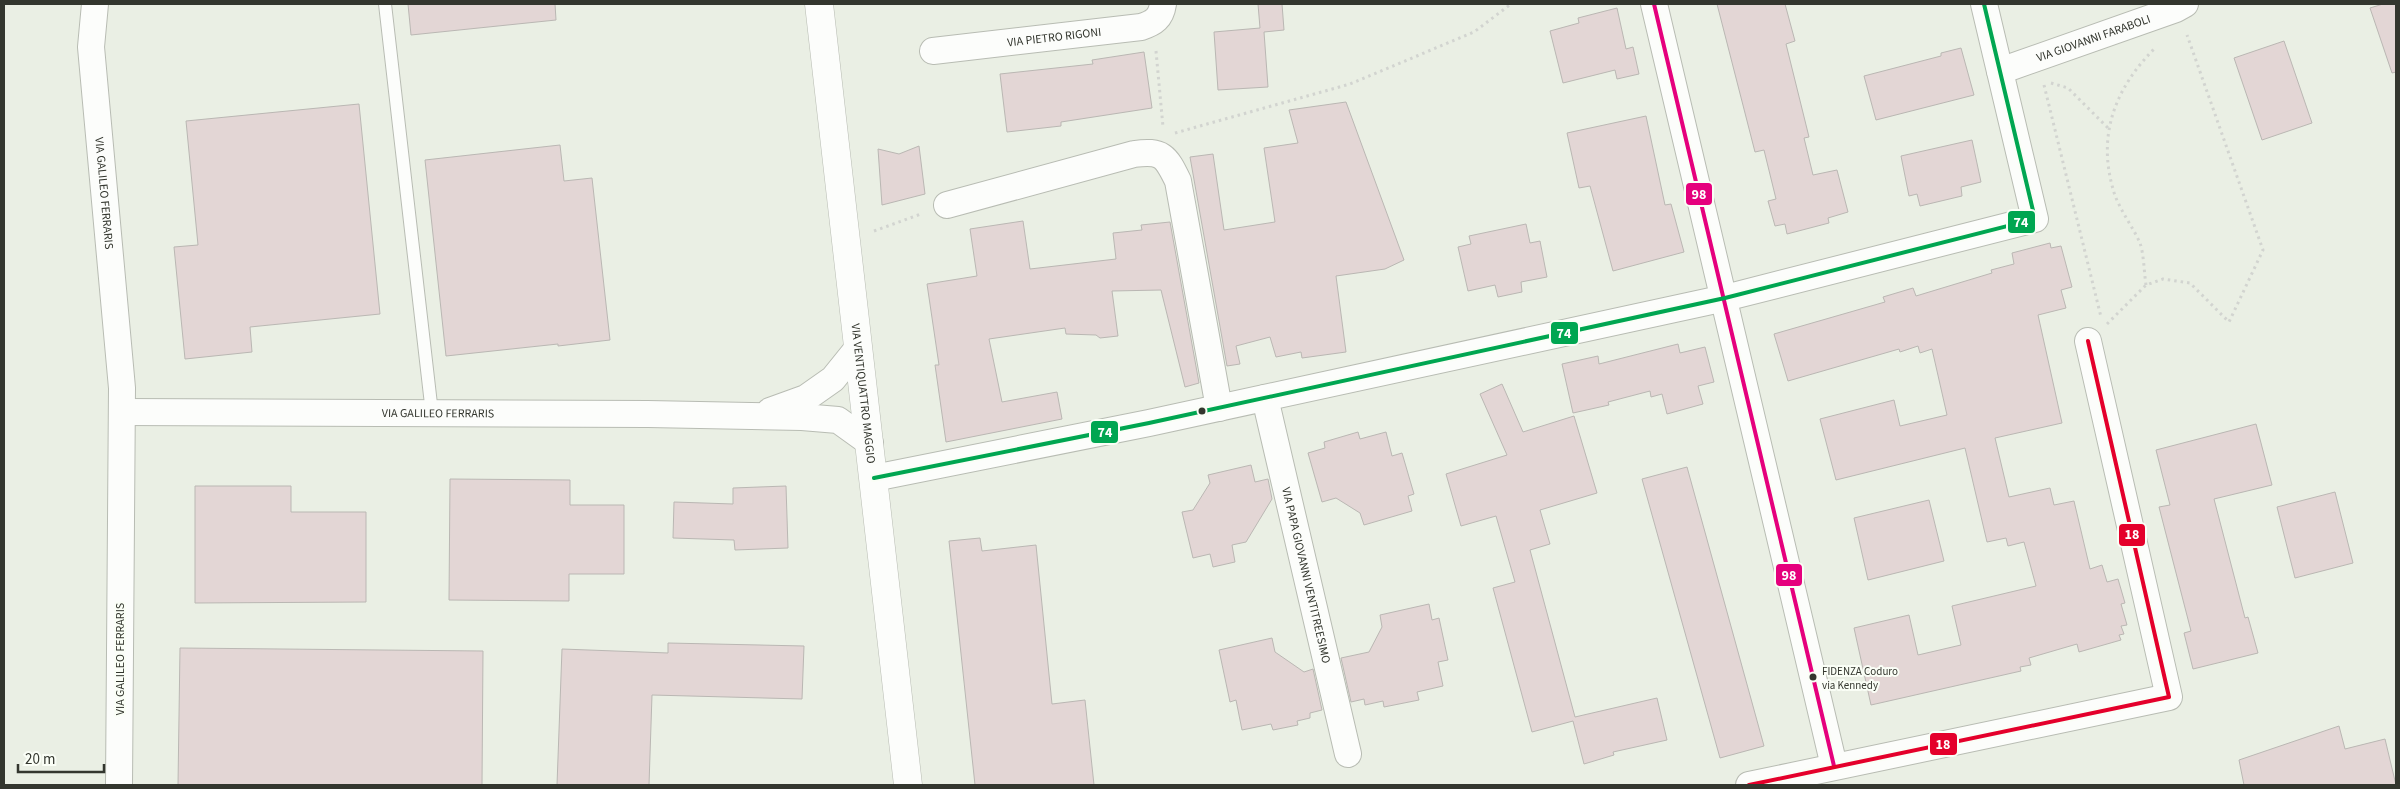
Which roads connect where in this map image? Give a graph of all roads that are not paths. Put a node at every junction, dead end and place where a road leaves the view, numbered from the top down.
1 (95, 4) edge
2 (385, 4) edge
3 (819, 4) edge
4 (1654, 4) edge
5 (1984, 4) edge
6 (2180, 6) edge
7 (1158, 14) edge
8 (933, 51) dead end
9 (2000, 71) junction
10 (946, 206) road end
11 (1725, 298) junction
12 (2088, 341) dead end
13 (858, 348) junction
14 (1265, 398) junction
15 (1219, 408) junction
16 (122, 412) junction
17 (432, 413) junction
18 (755, 416) junction
19 (870, 443) junction
20 (874, 478) junction
21 (1348, 754) dead end
22 (1834, 766) junction
23 (905, 779) edge
24 (119, 785) edge
25 (1749, 785) edge

1 - 16 street, VIA GALILEO FERRARIS
2 - 17 lane
3 - 13 main road, VIA VENTIQUATTRO MAGGIO
4 - 11 street
5 - 9 street
6 - 9 street, VIA GIOVANNI FARABOLI
7 - 8 street, VIA PIETRO RIGONI
9 - 11 street
10 - 15 street
11 - 14 street
11 - 22 street
12 - 22 street
13 - 18 street
13 - 19 main road, VIA VENTIQUATTRO MAGGIO
14 - 15 street
14 - 21 street, VIA PAPA GIOVANNI VENTITREESIMO
15 - 20 street
16 - 17 street, VIA GALILEO FERRARIS
16 - 24 street, VIA GALILEO FERRARIS
17 - 18 street, VIA GALILEO FERRARIS
18 - 19 street, VIA GALILEO FERRARIS
19 - 20 main road, VIA VENTIQUATTRO MAGGIO
20 - 23 main road, VIA VENTIQUATTRO MAGGIO
22 - 25 street

